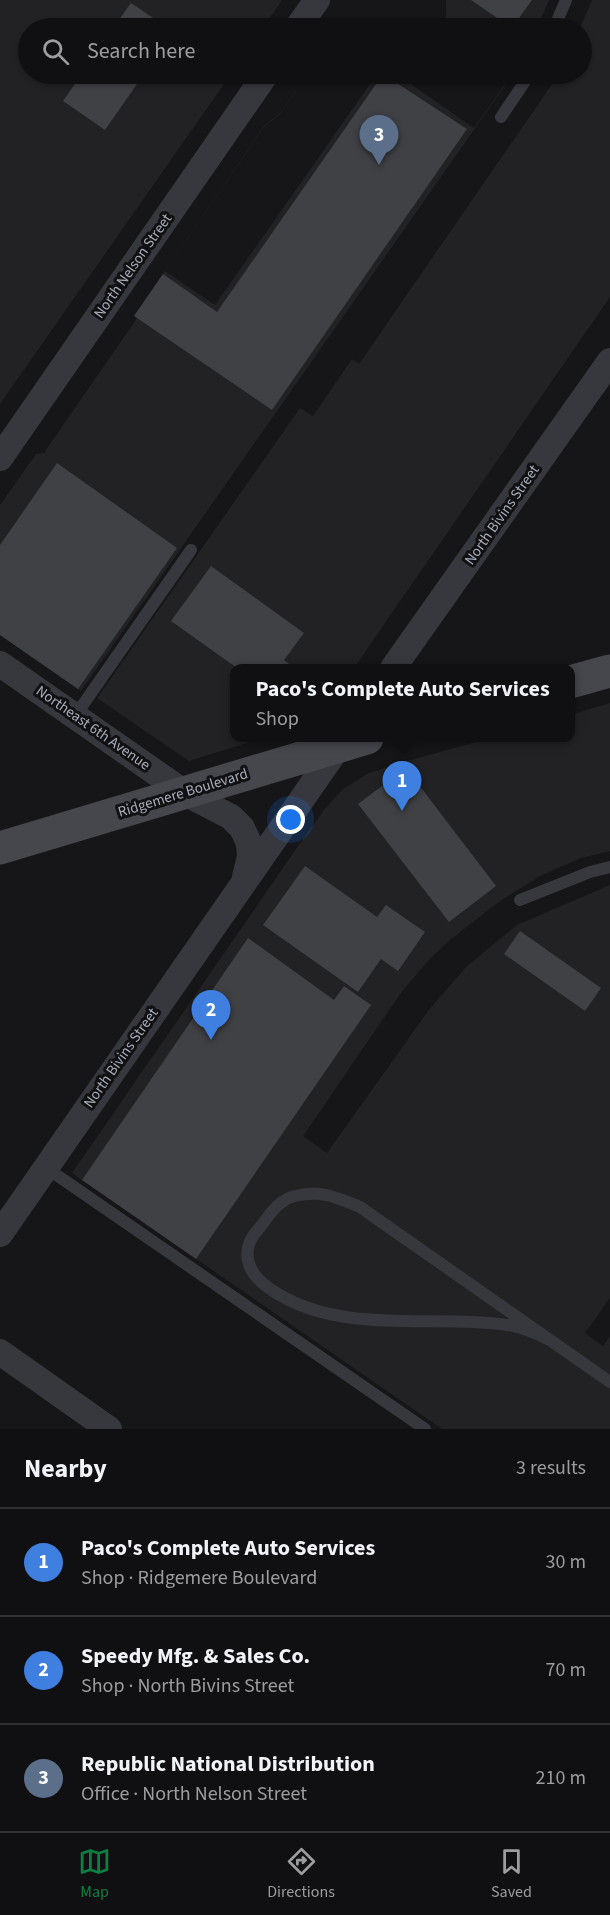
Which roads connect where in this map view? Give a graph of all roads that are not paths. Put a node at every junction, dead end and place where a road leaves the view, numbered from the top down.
1 (317, 0) edge
2 (566, 0) edge
3 (304, 18) edge
4 (558, 18) edge
5 (259, 84) edge
6 (523, 84) edge
7 (501, 117) dead end
8 (610, 361) edge
9 (0, 458) edge
10 (191, 550) dead end
11 (0, 664) edge
12 (397, 664) edge
13 (610, 671) edge
14 (575, 681) edge
15 (75, 716) junction
16 (344, 742) edge
17 (349, 742) edge
18 (185, 793) junction
19 (0, 848) edge
20 (610, 867) edge
21 (244, 882) junction
22 (520, 900) dead end
23 (45, 1167) junction
24 (0, 1234) edge
25 (548, 1339) junction
26 (0, 1352) edge
27 (610, 1382) edge
28 (101, 1427) edge
29 (425, 1429) edge

1 - 3 street
2 - 4 lane
5 - 9 street, North Nelson Street
6 - 7 lane
8 - 12 street, North Bivins Street
10 - 15 lane
11 - 15 street, Northeast 6th Avenue
13 - 14 main road
15 - 18 street, Northeast 6th Avenue
16 - 18 main road, Ridgemere Boulevard
17 - 21 street, North Bivins Street
18 - 19 main road, Ridgemere Boulevard
18 - 21 street, North Bivins Street
20 - 22 lane
21 - 23 street, North Bivins Street
23 - 24 street, North Bivins Street
23 - 29 lane
25 - 25 lane
25 - 27 lane
26 - 28 street

